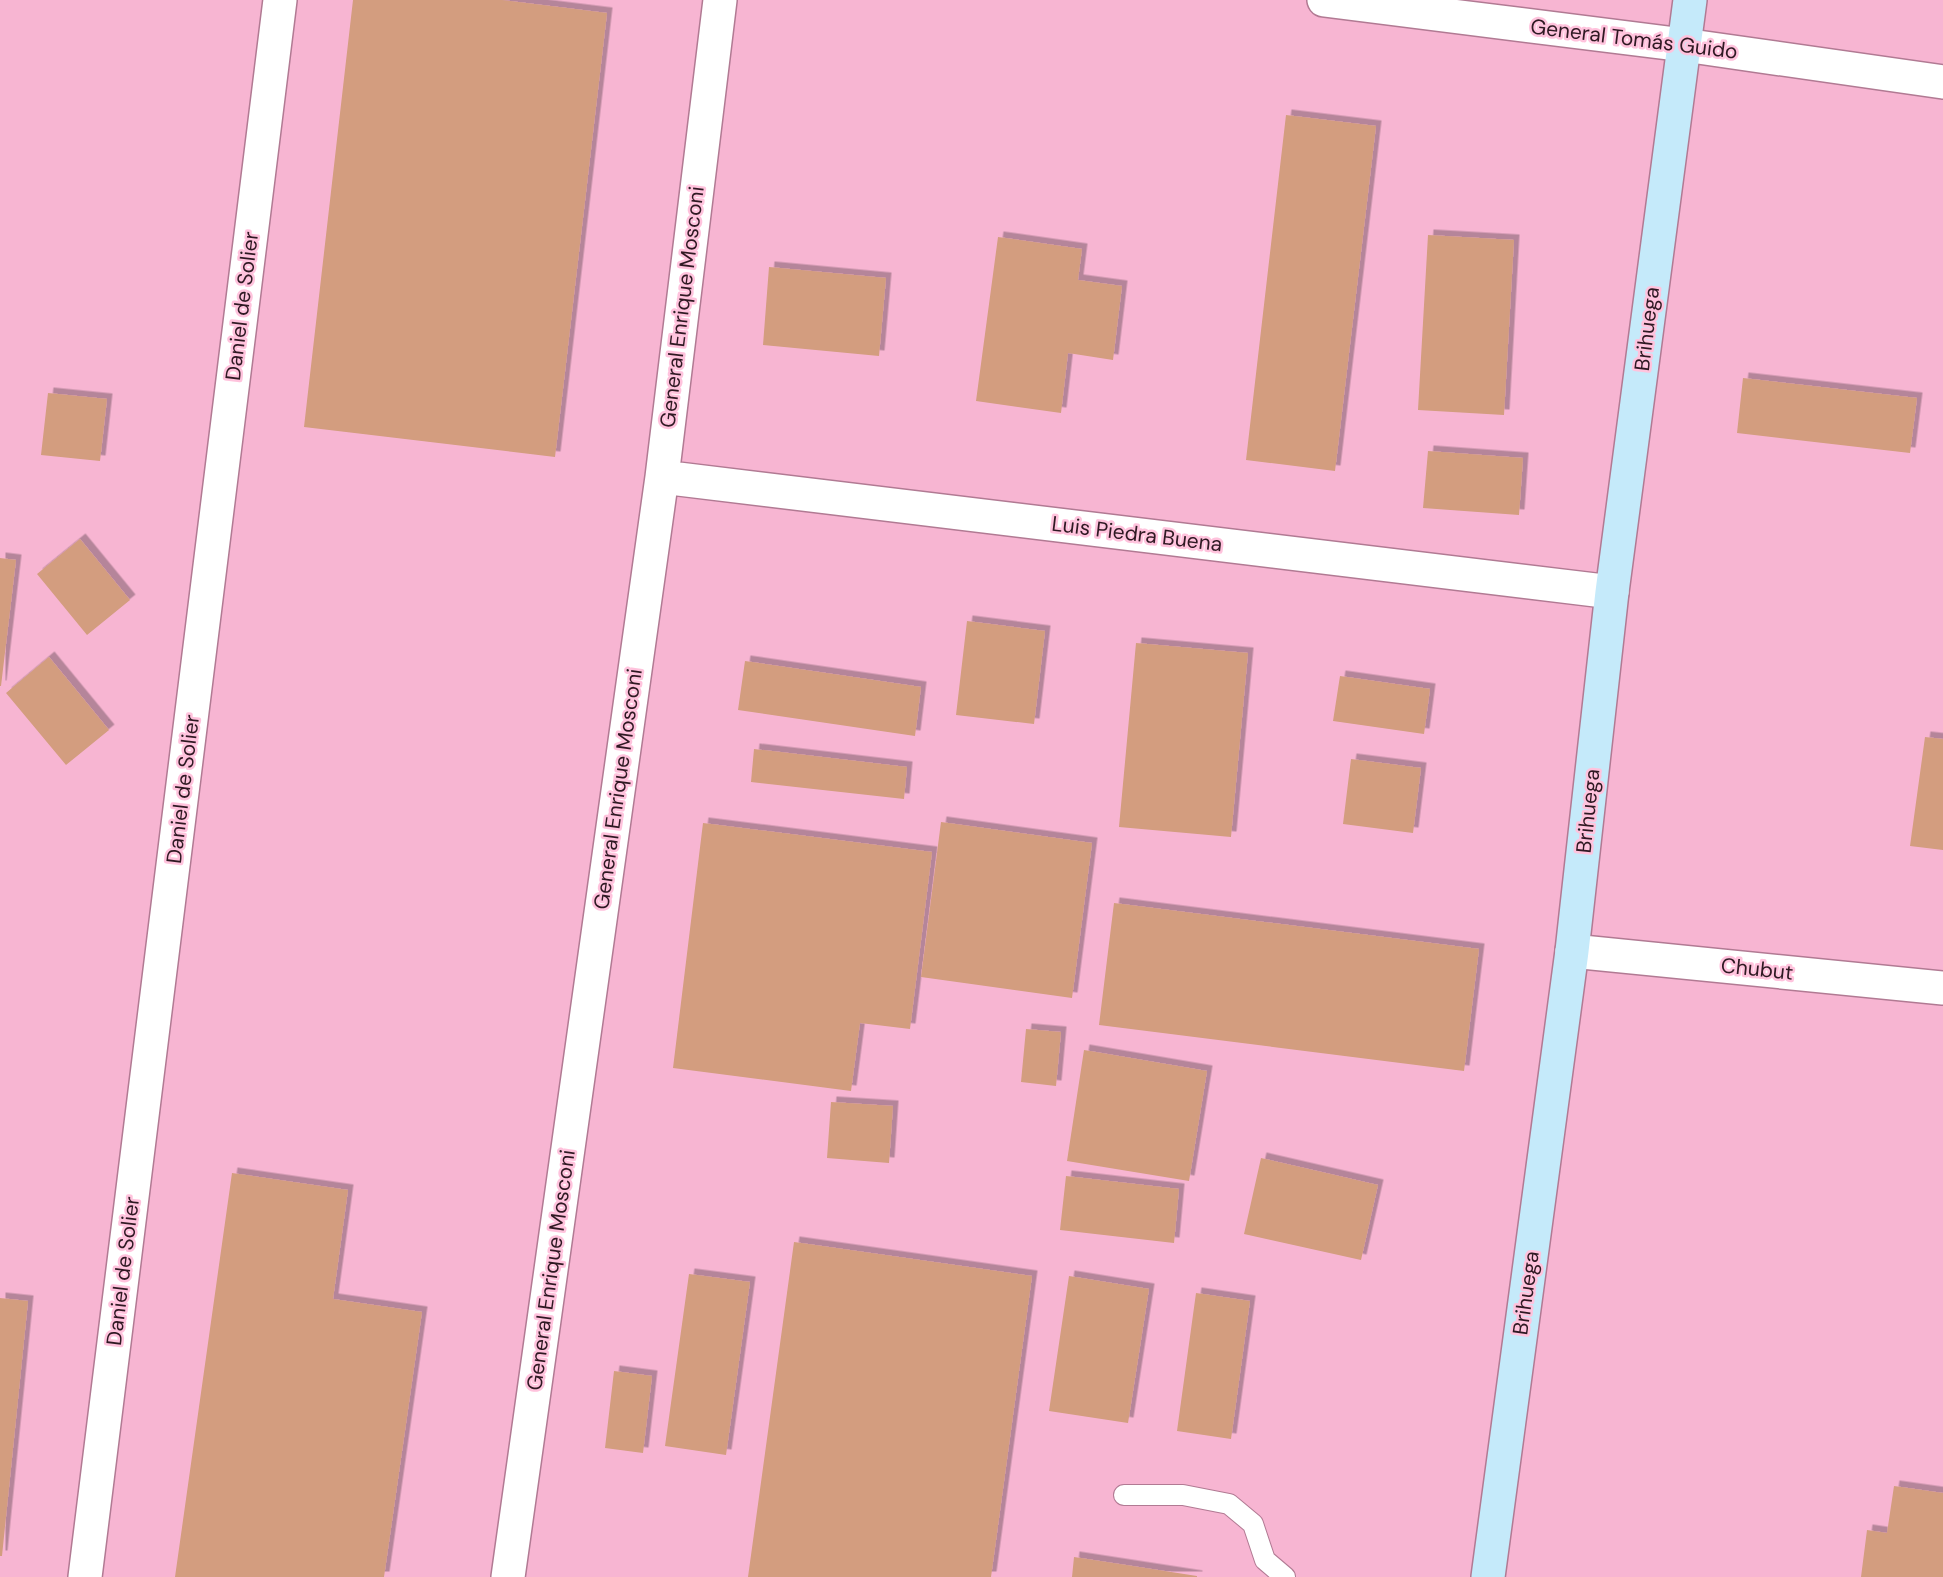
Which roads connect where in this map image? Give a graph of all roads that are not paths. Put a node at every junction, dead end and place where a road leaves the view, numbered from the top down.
1 (280, 0) edge
2 (720, 0) edge
3 (1324, 0) edge
4 (1690, 0) edge
5 (1684, 45) junction
6 (1943, 82) edge
7 (662, 477) junction
8 (1612, 592) junction
9 (1572, 951) junction
10 (1943, 988) edge
11 (1124, 1495) dead end
12 (85, 1577) edge
13 (508, 1577) edge
14 (1285, 1577) edge
15 (1488, 1577) edge

1 - 12 street, Daniel de Solier
2 - 7 street, General Enrique Mosconi
3 - 5 street, General Tomás Guido
4 - 5 street, Brihuega
5 - 6 street, General Tomás Guido
5 - 8 street, Brihuega
7 - 8 street, Luis Piedra Buena
7 - 13 street, General Enrique Mosconi
8 - 9 street, Brihuega
9 - 10 street, Chubut
9 - 15 street, Brihuega
11 - 14 lane

